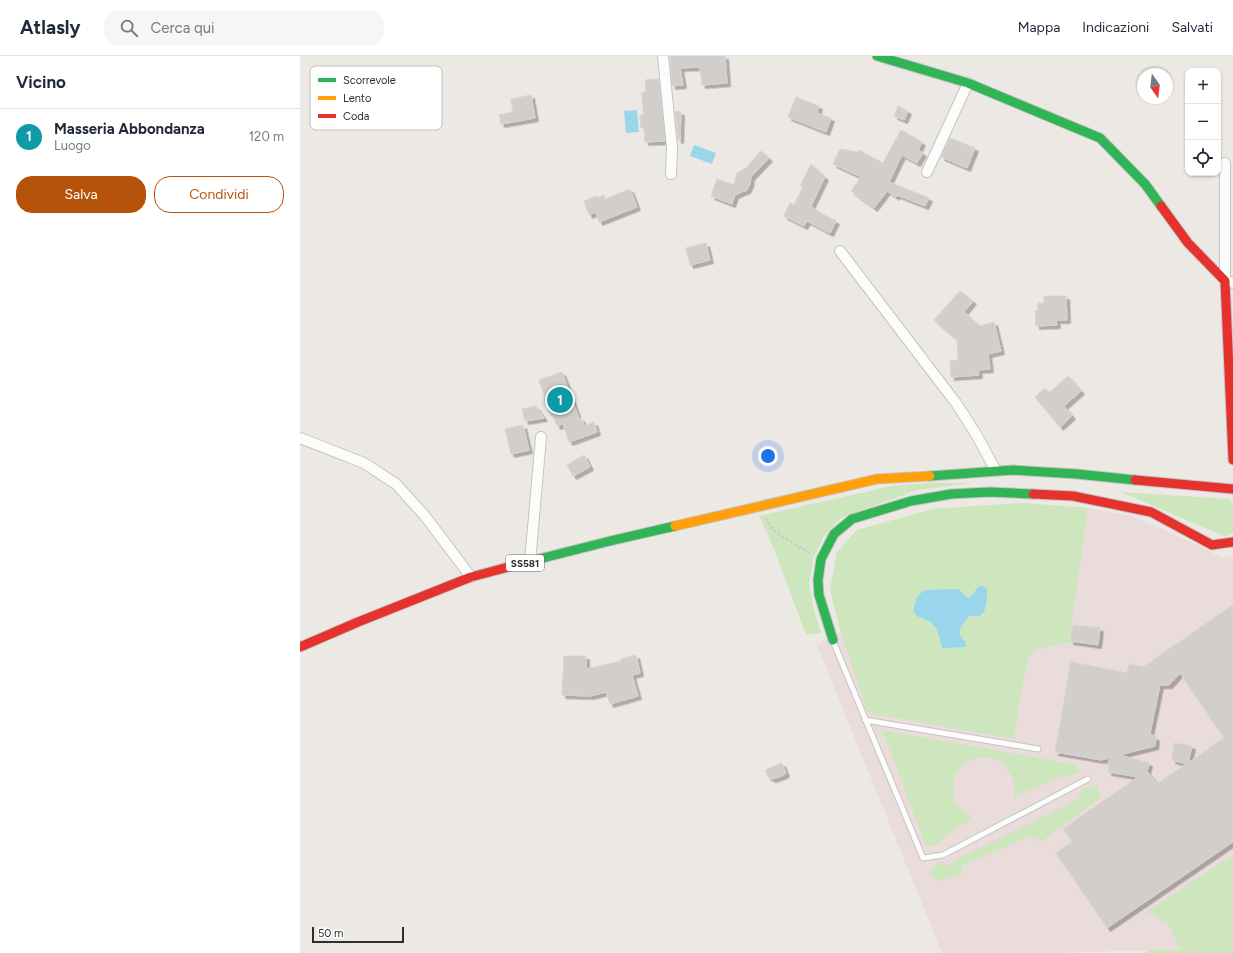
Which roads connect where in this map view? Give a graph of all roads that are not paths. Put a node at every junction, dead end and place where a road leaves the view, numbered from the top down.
1 (663, 56) edge
2 (877, 56) edge
3 (968, 83) junction
4 (1225, 163) dead end
5 (927, 172) dead end
6 (671, 174) dead end
7 (840, 251) dead end
8 (1229, 282) edge
9 (300, 438) edge
10 (541, 438) dead end
11 (1233, 460) edge
12 (996, 471) junction
13 (1233, 489) edge
14 (1233, 542) edge
15 (530, 562) junction
16 (471, 577) junction
17 (833, 640) joint
18 (300, 647) edge
19 (865, 720) junction
20 (1038, 749) dead end
21 (1088, 779) dead end

1 - 6 street
2 - 3 street
3 - 5 street
3 - 8 street
4 - 8 street
7 - 12 street
8 - 11 street
9 - 16 street
10 - 15 street
12 - 13 street
12 - 15 street, SS581
14 - 17 street
15 - 16 street, SS581
16 - 18 street, SS581
17 - 19 lane
19 - 20 lane
19 - 21 lane

